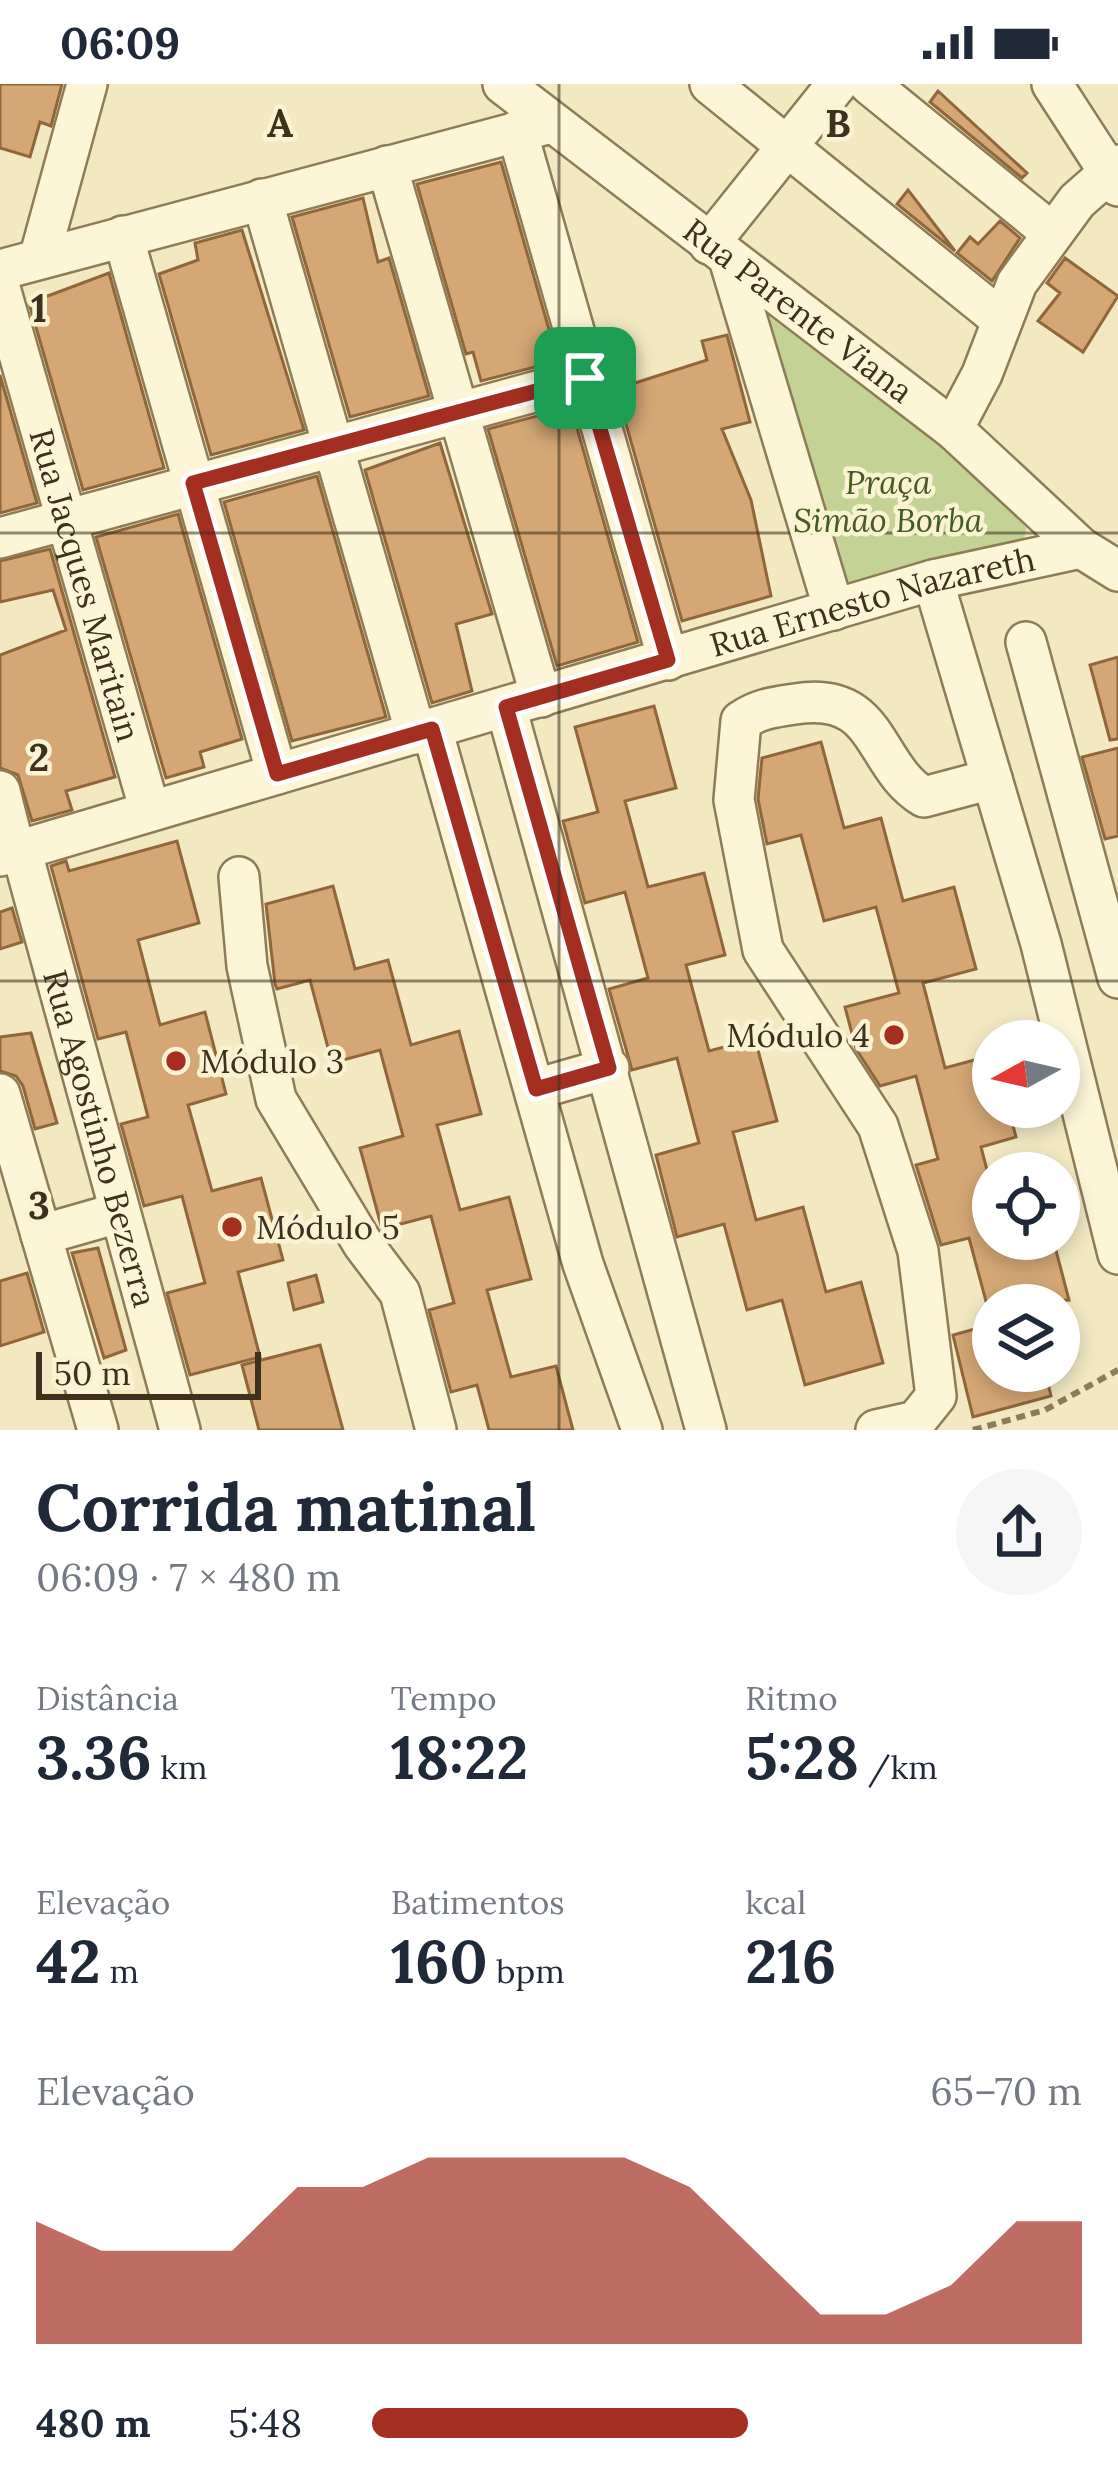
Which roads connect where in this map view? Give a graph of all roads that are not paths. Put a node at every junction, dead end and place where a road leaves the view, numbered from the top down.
1 (87, 84) edge
2 (502, 84) edge
3 (710, 84) edge
4 (837, 84) edge
5 (869, 84) edge
6 (1052, 84) edge
7 (534, 127) junction
8 (788, 146) junction
9 (387, 166) junction
10 (1114, 176) edge
11 (262, 200) junction
12 (1052, 232) junction
13 (124, 236) junction
14 (719, 252) junction
15 (39, 259) junction
16 (0, 270) edge
17 (0, 288) edge
18 (1002, 320) junction
19 (585, 378) junction
20 (456, 412) junction
21 (952, 429) junction
22 (332, 445) junction
23 (193, 483) junction
24 (66, 520) junction
25 (0, 538) edge
26 (1104, 559) edge
27 (933, 580) junction
28 (834, 610) junction
29 (1025, 643) dead end
30 (668, 660) junction
31 (523, 702) junction
32 (424, 732) junction
33 (277, 774) junction
34 (992, 779) junction
35 (0, 790) edge
36 (150, 812) junction
37 (12, 852) edge
38 (239, 877) dead end
39 (1104, 928) junction
40 (1041, 944) junction
41 (1118, 978) edge
42 (609, 1068) junction
43 (536, 1089) junction
44 (0, 1094) edge
45 (118, 1213) junction
46 (41, 1235) junction
47 (1118, 1254) edge
48 (98, 1430) edge
49 (180, 1430) edge
50 (436, 1430) edge
51 (642, 1430) edge
52 (705, 1430) edge
53 (876, 1430) edge

1 - 15 street
2 - 7 street, Rua Parente Viana
3 - 8 street
4 - 8 street
5 - 12 street
6 - 10 street
7 - 9 street
7 - 14 street, Rua Parente Viana
7 - 19 street
8 - 14 street
8 - 18 street
9 - 11 street
9 - 20 street
10 - 12 street
11 - 13 street
11 - 22 street
12 - 18 street
13 - 15 street
13 - 23 street
14 - 21 street, Rua Parente Viana
14 - 28 street
15 - 16 street
17 - 24 street, Rua Jacques Maritain
18 - 21 street
19 - 20 street
19 - 30 street
20 - 22 street
20 - 31 street
21 - 26 street, Rua Parente Viana
22 - 23 street
22 - 32 street
23 - 24 street
23 - 33 street
24 - 25 street
24 - 36 street, Rua Jacques Maritain
26 - 27 street, Rua Ernesto Nazareth
27 - 28 street, Rua Ernesto Nazareth
27 - 34 street
28 - 30 street, Rua Ernesto Nazareth
29 - 39 street
30 - 31 street, Rua Ernesto Nazareth
31 - 32 street, Rua Ernesto Nazareth
31 - 42 street
32 - 33 street, Rua Ernesto Nazareth
32 - 43 street
33 - 36 street, Rua Ernesto Nazareth
34 - 40 street
34 - 53 street
35 - 37 street, Rua Agostinho Bezerra
36 - 37 street, Rua Ernesto Nazareth
37 - 45 street, Rua Agostinho Bezerra
38 - 50 street
39 - 40 street
39 - 41 street
40 - 47 street
42 - 43 street
42 - 52 street
43 - 51 street
44 - 46 street
45 - 46 street
45 - 49 street, Rua Agostinho Bezerra
46 - 48 street

